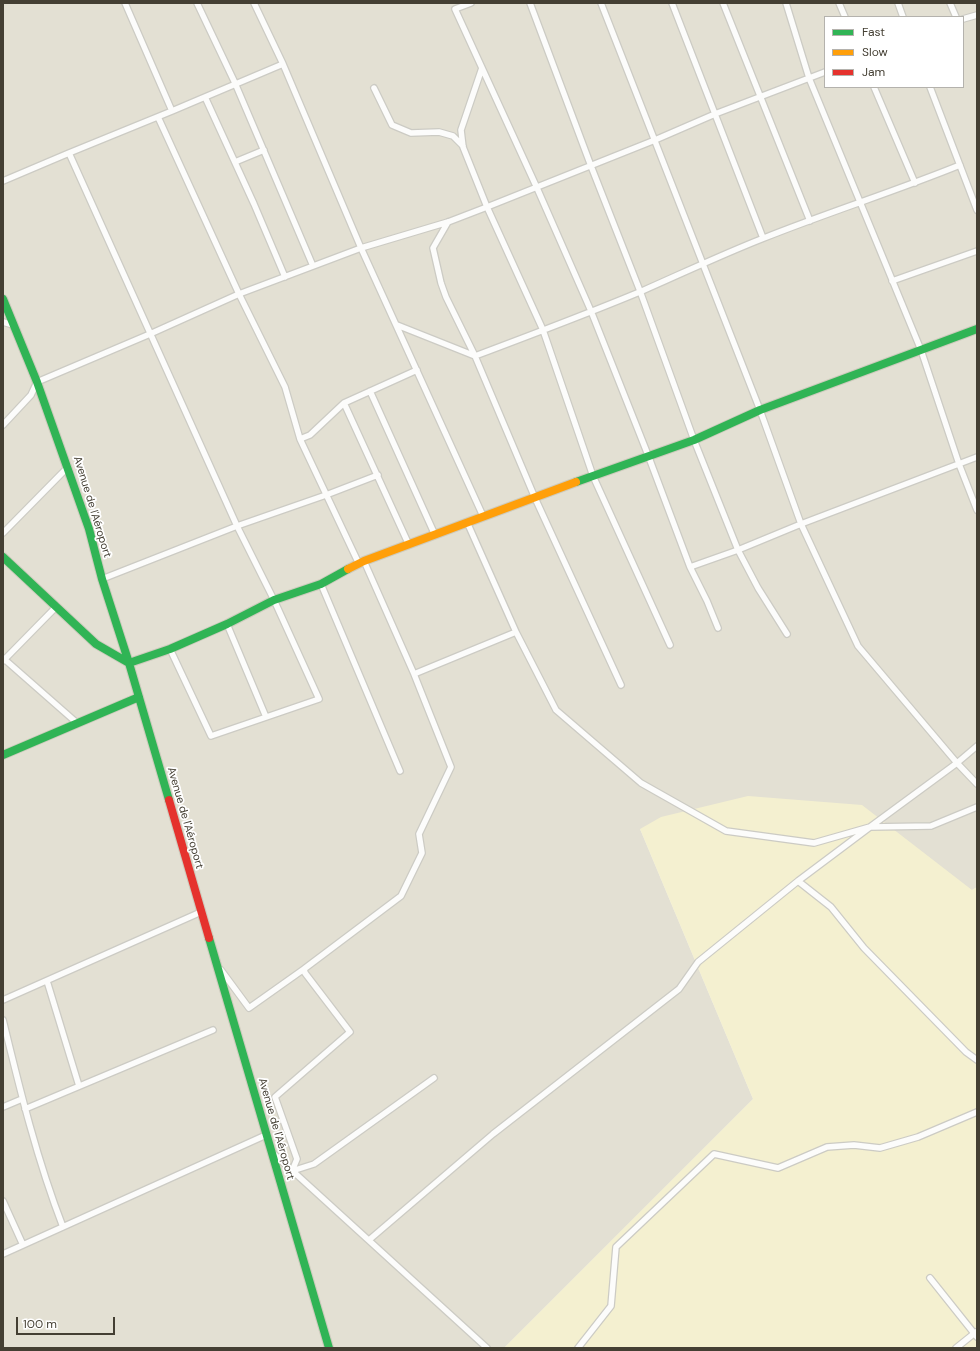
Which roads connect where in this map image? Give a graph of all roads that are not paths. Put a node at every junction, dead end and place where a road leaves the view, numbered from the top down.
1 (125, 3) edge
2 (197, 3) edge
3 (254, 3) edge
4 (471, 3) edge
5 (530, 3) edge
6 (601, 3) edge
7 (672, 3) edge
8 (723, 3) edge
9 (786, 3) edge
10 (839, 3) edge
11 (898, 3) edge
12 (950, 3) edge
13 (977, 15) edge
14 (845, 16) edge
15 (904, 16) edge
16 (956, 16) edge
17 (964, 20) edge
18 (283, 64) junction
19 (482, 68) junction
20 (824, 72) edge
21 (809, 78) junction
22 (235, 83) junction
23 (374, 88) dead end
24 (874, 88) edge
25 (930, 88) edge
26 (760, 96) junction
27 (205, 97) junction
28 (172, 111) junction
29 (715, 114) junction
30 (158, 117) junction
31 (655, 140) junction
32 (463, 147) junction
33 (264, 150) junction
34 (69, 153) junction
35 (235, 162) junction
36 (960, 165) junction
37 (591, 166) junction
38 (3, 181) edge
39 (915, 183) junction
40 (537, 188) junction
41 (974, 193) edge
42 (860, 201) junction
43 (487, 207) junction
44 (977, 210) edge
45 (810, 221) junction
46 (448, 222) junction
47 (763, 238) junction
48 (361, 248) junction
49 (977, 251) edge
50 (703, 264) junction
51 (313, 266) junction
52 (286, 276) junction
53 (892, 281) junction
54 (640, 291) junction
55 (239, 294) junction
56 (3, 299) edge
57 (8, 311) junction
58 (591, 311) junction
59 (3, 321) edge
60 (397, 325) junction
61 (13, 326) junction
62 (977, 329) edge
63 (543, 330) junction
64 (150, 334) junction
65 (920, 350) junction
66 (475, 356) junction
67 (417, 370) junction
68 (37, 382) junction
69 (370, 391) junction
70 (344, 403) junction
71 (760, 410) junction
72 (3, 425) edge
73 (300, 439) junction
74 (694, 440) junction
75 (648, 455) junction
76 (977, 457) edge
77 (959, 464) junction
78 (68, 467) junction
79 (378, 475) junction
80 (593, 476) junction
81 (326, 495) junction
82 (535, 498) junction
83 (977, 510) edge
84 (483, 516) junction
85 (467, 522) junction
86 (801, 524) junction
87 (237, 526) junction
88 (3, 533) edge
89 (435, 535) junction
90 (409, 544) junction
91 (738, 550) junction
92 (3, 557) edge
93 (361, 563) junction
94 (690, 567) junction
95 (102, 579) junction
96 (321, 584) junction
97 (274, 600) junction
98 (56, 607) junction
99 (227, 624) junction
100 (718, 628) dead end
101 (516, 632) junction
102 (787, 634) dead end
103 (670, 645) dead end
104 (170, 649) junction
105 (4, 660) edge
106 (129, 663) junction
107 (414, 674) junction
108 (621, 685) dead end
109 (139, 697) junction
110 (266, 717) junction
111 (77, 723) junction
112 (977, 746) edge
113 (3, 755) edge
114 (957, 763) junction
115 (400, 771) dead end
116 (977, 784) edge
117 (977, 807) edge
118 (870, 827) junction
119 (798, 881) junction
120 (201, 912) junction
121 (217, 964) junction
122 (304, 969) junction
123 (47, 980) junction
124 (3, 1000) edge
125 (3, 1020) edge
126 (213, 1030) dead end
127 (977, 1060) edge
128 (434, 1078) dead end
129 (79, 1086) junction
130 (22, 1099) junction
131 (3, 1107) edge
132 (25, 1109) junction
133 (977, 1112) edge
134 (266, 1135) junction
135 (272, 1153) junction
136 (292, 1171) junction
137 (3, 1201) edge
138 (63, 1227) junction
139 (369, 1240) junction
140 (22, 1245) junction
141 (3, 1254) edge
142 (930, 1278) dead end
143 (976, 1334) edge
144 (329, 1348) edge
145 (487, 1348) edge
146 (578, 1348) edge
147 (956, 1348) edge

1 - 28 street
2 - 22 street
3 - 18 street
4 - 19 street
5 - 37 street
6 - 31 street
7 - 29 street
8 - 26 street
9 - 21 street
10 - 14 street
11 - 15 street
12 - 16 street
13 - 17 street
18 - 22 street
18 - 48 street
19 - 32 street
19 - 40 street
20 - 21 street
21 - 26 street
21 - 42 street
22 - 27 street
22 - 33 street
23 - 32 street
24 - 39 street
25 - 36 street
26 - 29 street
26 - 45 street
27 - 28 street
27 - 35 street
28 - 30 street
29 - 31 street
29 - 47 street
30 - 34 street
30 - 55 street
31 - 37 street
31 - 50 street
32 - 43 street
33 - 35 street
33 - 51 street
34 - 38 street
34 - 64 street
35 - 52 street
36 - 39 street
36 - 41 street
37 - 40 street
37 - 54 street
39 - 42 street
40 - 43 street
40 - 58 street
41 - 44 street
42 - 45 street
42 - 53 street
43 - 46 street
43 - 63 street
45 - 47 street
46 - 48 street
46 - 66 street
47 - 50 street
48 - 51 street
48 - 60 street
49 - 53 street
50 - 54 street
50 - 71 street
51 - 52 street
52 - 55 street
53 - 65 street
54 - 58 street
54 - 74 street
55 - 64 street
55 - 73 street
56 - 57 street, Avenue de l'Aéroport
57 - 59 street
57 - 61 street, Avenue de l'Aéroport
58 - 63 street
58 - 75 street
59 - 61 street
60 - 66 street
60 - 67 street
61 - 68 street, Avenue de l'Aéroport
62 - 65 street
63 - 66 street
63 - 80 street
64 - 68 street
64 - 87 street
65 - 71 street
65 - 77 street
66 - 82 street
67 - 69 street
67 - 84 street
68 - 72 street
68 - 78 street, Avenue de l'Aéroport
69 - 70 street
69 - 89 street
70 - 73 street
70 - 79 street
71 - 74 street
71 - 86 street
73 - 81 street
74 - 75 street
74 - 91 street
75 - 80 street
75 - 94 street
76 - 77 street
77 - 83 street
77 - 86 street
78 - 88 street
78 - 95 street, Avenue de l'Aéroport
79 - 81 street
79 - 90 street
80 - 82 street
80 - 103 street
81 - 87 street
81 - 93 street
82 - 84 street
82 - 108 street
84 - 85 street
85 - 89 street
85 - 101 street
86 - 91 street
86 - 114 street
87 - 95 street
87 - 97 street
89 - 90 street
90 - 93 street
91 - 94 street
91 - 102 street
92 - 98 street
93 - 96 street
93 - 107 street
94 - 100 street
95 - 106 street, Avenue de l'Aéroport
96 - 97 street
96 - 115 street
97 - 99 street
97 - 110 street
98 - 105 street
98 - 106 street
99 - 104 street
99 - 110 street
101 - 107 street
101 - 118 street
104 - 106 street
104 - 110 street
105 - 111 street
106 - 109 street, Avenue de l'Aéroport
107 - 122 street
109 - 111 street
109 - 120 street, Avenue de l'Aéroport
111 - 113 street
112 - 114 street
114 - 116 street
114 - 118 street
117 - 118 street
118 - 119 street
119 - 127 street
119 - 139 street
120 - 121 street, Avenue de l'Aéroport
120 - 123 street
121 - 122 street
121 - 134 street, Avenue de l'Aéroport
122 - 136 street
123 - 124 street
123 - 129 street
125 - 130 street
126 - 129 street
128 - 136 street
129 - 132 street
130 - 131 street
130 - 132 street
132 - 138 street
133 - 146 street
134 - 135 street, Avenue de l'Aéroport
134 - 138 street
135 - 136 street
135 - 144 street, Avenue de l'Aéroport
136 - 139 street
137 - 140 street
138 - 140 street
139 - 145 street
140 - 141 street
142 - 143 street
143 - 147 street

